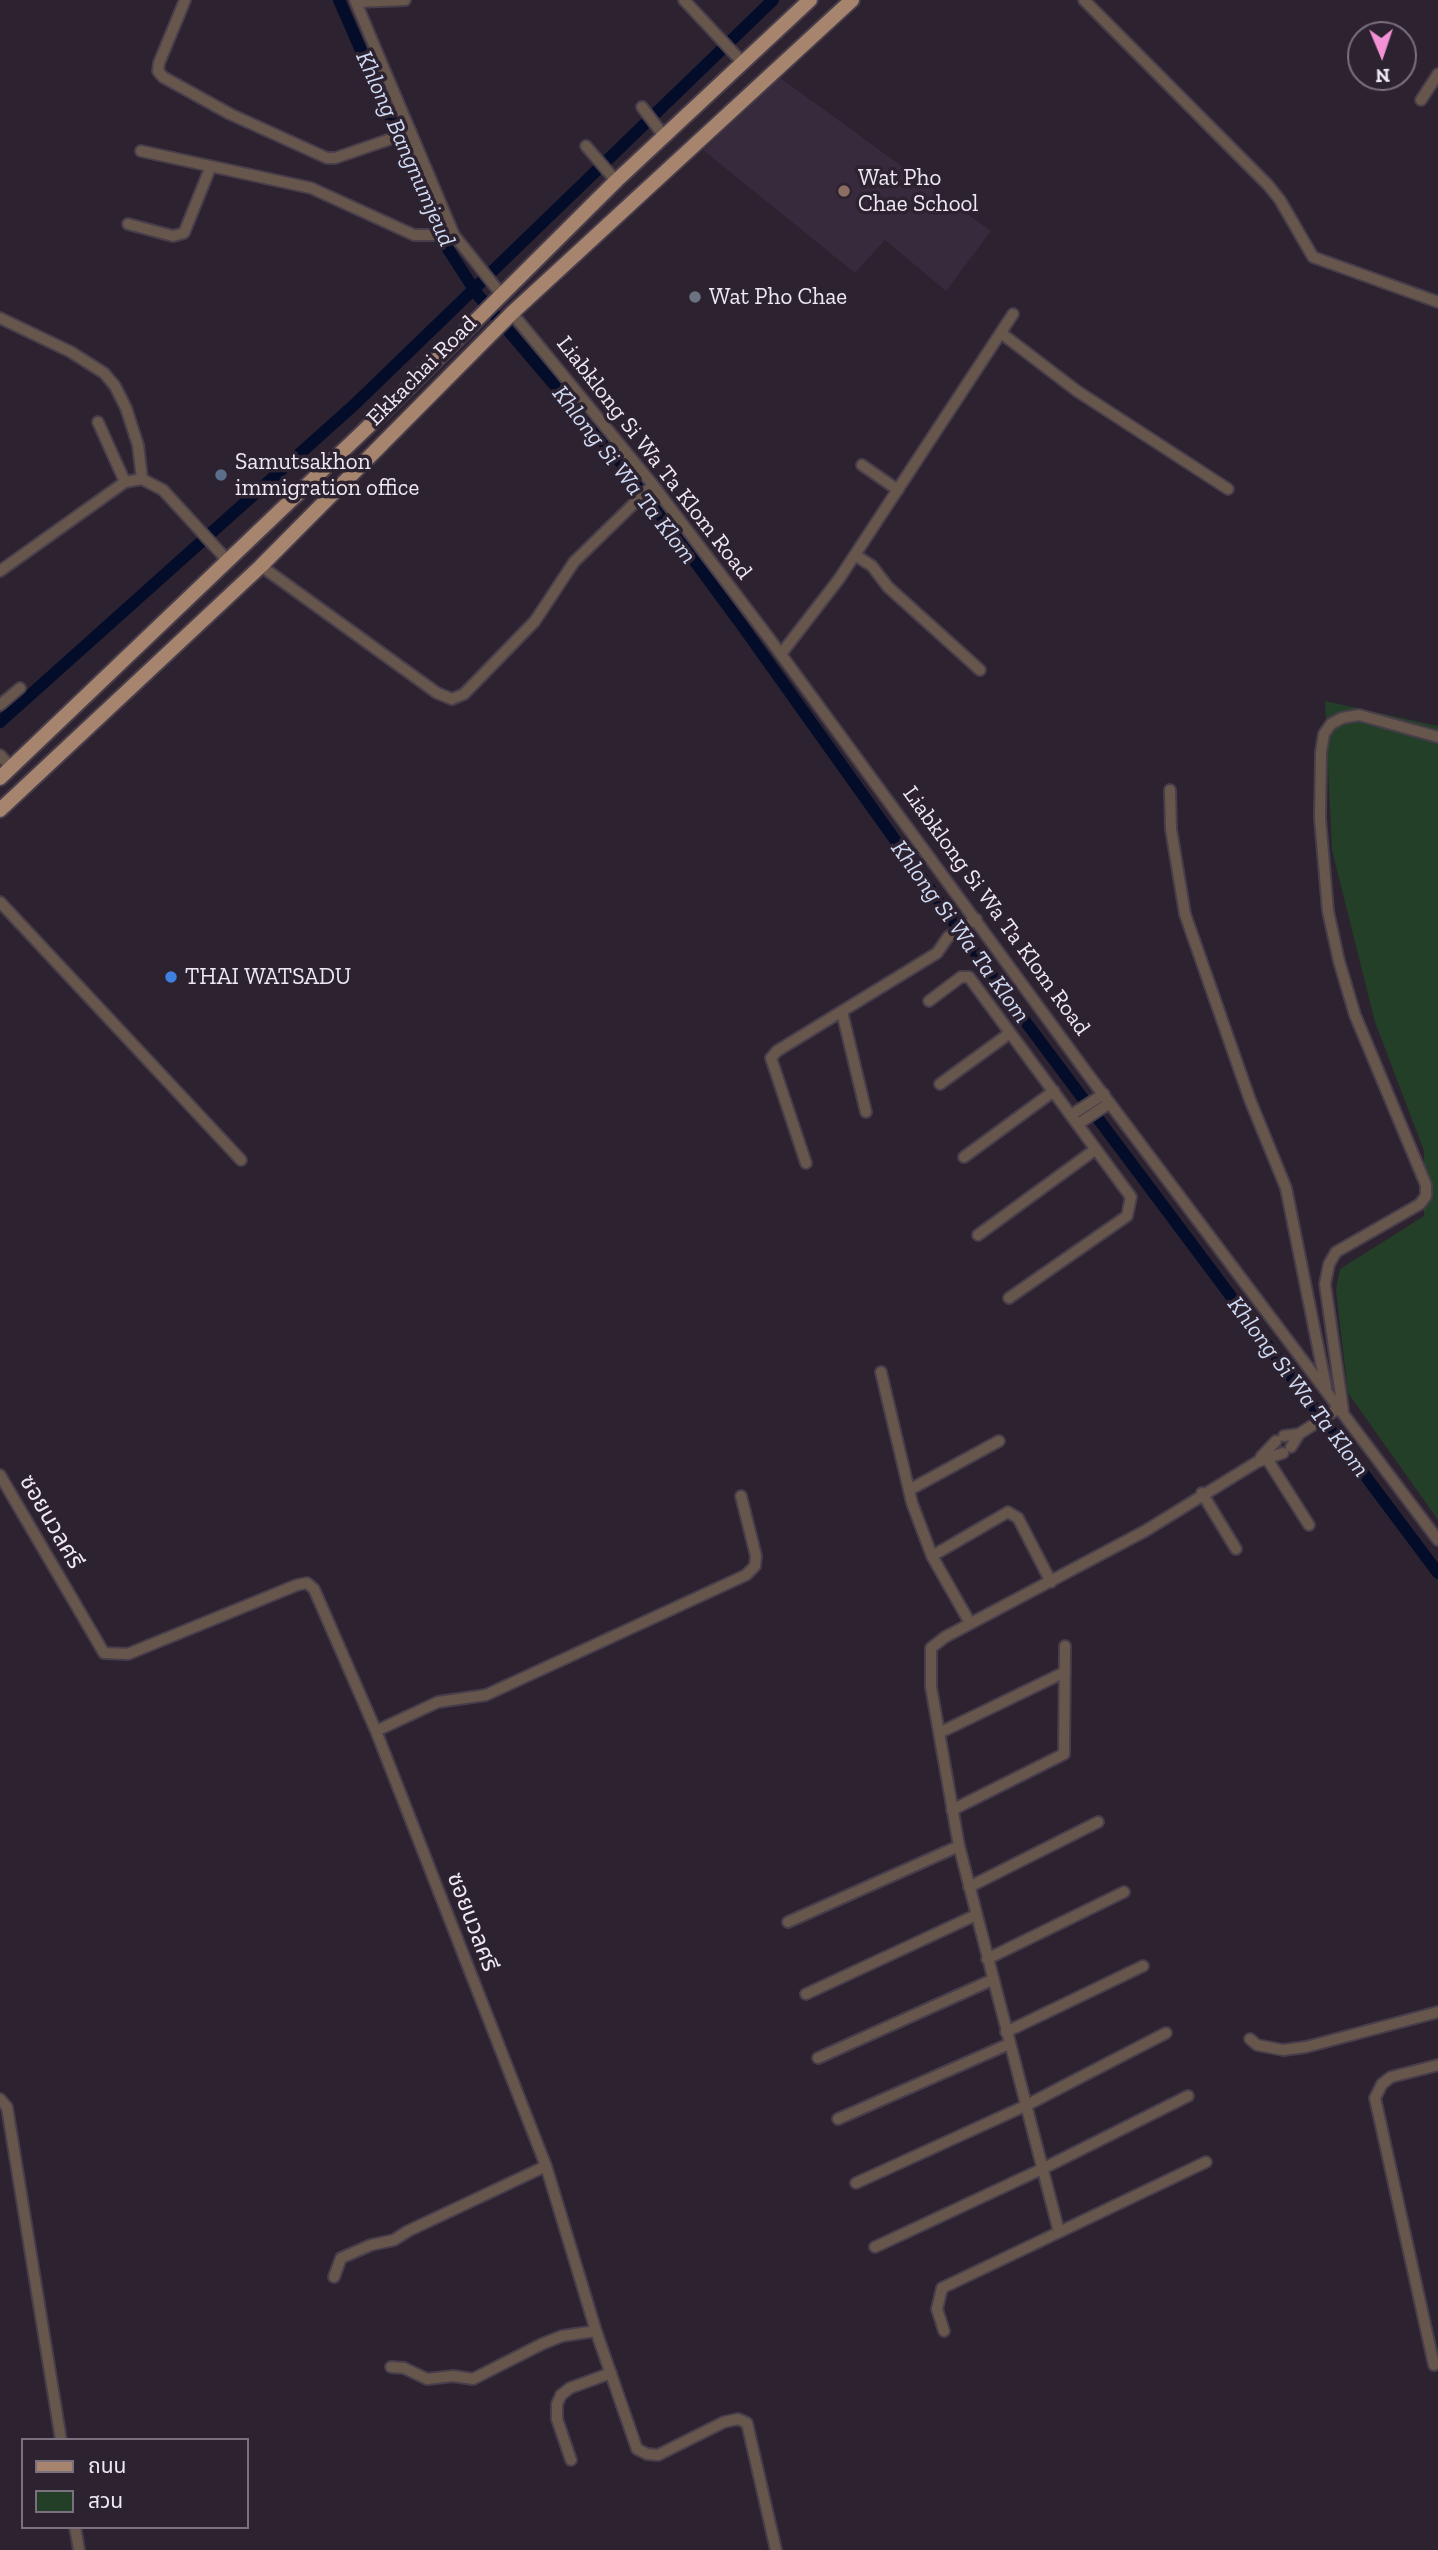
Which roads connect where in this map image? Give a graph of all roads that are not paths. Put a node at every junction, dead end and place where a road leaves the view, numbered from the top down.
1 (185, 0) edge
2 (405, 0) edge
3 (684, 0) edge
4 (810, 0) edge
5 (852, 0) edge
6 (1084, 0) edge
7 (356, 1) edge
8 (743, 63) junction
9 (1438, 74) edge
10 (1421, 100) dead end
11 (643, 109) dead end
12 (408, 133) junction
13 (664, 136) junction
14 (586, 146) dead end
15 (141, 151) dead end
16 (211, 166) junction
17 (616, 181) junction
18 (128, 224) dead end
19 (450, 236) junction
20 (497, 295) junction
21 (1438, 302) edge
22 (1013, 314) dead end
23 (510, 315) junction
24 (0, 318) edge
25 (1000, 333) junction
26 (98, 422) dead end
27 (862, 465) dead end
28 (142, 478) junction
29 (125, 482) junction
30 (650, 488) junction
31 (1228, 489) dead end
32 (898, 490) junction
33 (855, 555) junction
34 (224, 557) junction
35 (261, 566) junction
36 (0, 571) edge
37 (781, 654) junction
38 (980, 670) dead end
39 (20, 688) dead end
40 (0, 705) edge
41 (57, 724) junction
42 (1438, 737) edge
43 (74, 744) junction
44 (0, 755) edge
45 (11, 767) junction
46 (0, 778) edge
47 (1170, 790) dead end
48 (0, 810) edge
49 (0, 902) edge
50 (971, 923) junction
51 (929, 1002) dead end
52 (842, 1012) junction
53 (1010, 1033) junction
54 (940, 1084) dead end
55 (1054, 1091) junction
56 (1103, 1101) junction
57 (866, 1112) dead end
58 (1079, 1116) junction
59 (1096, 1149) junction
60 (964, 1157) dead end
61 (241, 1160) dead end
62 (806, 1163) dead end
63 (978, 1235) dead end
64 (1009, 1298) dead end
65 (881, 1372) dead end
66 (1328, 1393) junction
67 (1341, 1410) junction
68 (1299, 1434) junction
69 (999, 1441) dead end
70 (1262, 1458) junction
71 (0, 1475) edge
72 (909, 1490) junction
73 (1202, 1493) junction
74 (741, 1496) dead end
75 (1308, 1525) dead end
76 (1438, 1540) edge
77 (1236, 1549) dead end
78 (932, 1556) junction
79 (1051, 1582) junction
80 (970, 1623) junction
81 (1065, 1646) dead end
82 (1065, 1672) junction
83 (376, 1731) junction
84 (939, 1732) junction
85 (953, 1811) junction
86 (1098, 1822) dead end
87 (959, 1846) junction
88 (969, 1887) junction
89 (1124, 1892) dead end
90 (975, 1915) junction
91 (788, 1922) dead end
92 (987, 1959) junction
93 (1143, 1966) dead end
94 (992, 1980) junction
95 (806, 1994) dead end
96 (1438, 2012) edge
97 (1006, 2032) junction
98 (1166, 2033) dead end
99 (1250, 2039) dead end
100 (1009, 2044) junction
101 (818, 2058) dead end
102 (1438, 2064) edge
103 (1188, 2096) dead end
104 (0, 2099) edge
105 (1026, 2106) junction
106 (838, 2119) dead end
107 (1206, 2162) dead end
108 (546, 2166) junction
109 (1042, 2169) junction
110 (856, 2183) dead end
111 (1059, 2232) junction
112 (875, 2247) dead end
113 (334, 2277) dead end
114 (596, 2331) junction
115 (944, 2331) dead end
116 (1434, 2365) dead end
117 (391, 2367) dead end
118 (611, 2373) junction
119 (61, 2438) edge
120 (571, 2460) dead end
121 (75, 2529) edge
122 (79, 2550) edge
123 (776, 2550) edge

1 - 12 street
2 - 7 street
3 - 8 street
4 - 8 main road, Ekkachai Road
5 - 23 main road, Ekkachai Road
6 - 21 street
7 - 12 street
8 - 13 main road, Ekkachai Road
9 - 10 street
11 - 13 street
12 - 19 street
13 - 17 main road, Ekkachai Road
14 - 17 street
15 - 16 street
16 - 18 street
16 - 19 street
17 - 20 main road, Ekkachai Road
19 - 20 street
20 - 34 main road, Ekkachai Road
22 - 25 street
23 - 30 street, Liabklong Si Wa Ta Klom Road
23 - 35 main road, Ekkachai Road
24 - 28 street
25 - 31 street
25 - 32 street
26 - 29 street
27 - 32 street
28 - 29 street
28 - 34 street
29 - 36 street
30 - 35 street
30 - 37 street, Liabklong Si Wa Ta Klom Road
32 - 33 street
33 - 37 street
33 - 38 street
34 - 41 main road, Ekkachai Road
35 - 43 main road, Ekkachai Road
37 - 50 street, Liabklong Si Wa Ta Klom Road
39 - 40 street
41 - 43 main road
41 - 45 main road, Ekkachai Road
42 - 67 street
43 - 48 main road, Ekkachai Road
44 - 45 street
45 - 46 main road, Ekkachai Road
47 - 66 street
49 - 61 street
50 - 52 street
50 - 56 street, Liabklong Si Wa Ta Klom Road
51 - 53 street
52 - 57 street
52 - 62 street
53 - 54 street
53 - 55 street
55 - 58 street
55 - 60 street
56 - 58 street
56 - 66 street, Liabklong Si Wa Ta Klom Road
58 - 59 street
59 - 63 street
59 - 64 street
65 - 72 street
66 - 67 street, Liabklong Si Wa Ta Klom Road
67 - 68 street
67 - 76 street, Liabklong Si Wa Ta Klom Road
68 - 70 street
68 - 70 street
69 - 72 street
70 - 73 street
70 - 75 street
71 - 83 street, ซอยนวลศรี
72 - 78 street
73 - 77 street
73 - 79 street
74 - 83 street
78 - 79 street
78 - 80 street
79 - 80 street
80 - 84 street
81 - 82 street
82 - 84 street
82 - 85 street
83 - 108 street, ซอยนวลศรี
84 - 85 street
85 - 87 street
86 - 88 street
87 - 88 street
87 - 91 street
88 - 90 street
89 - 92 street
90 - 92 street
90 - 95 street
92 - 94 street
93 - 97 street
94 - 97 street
94 - 101 street
96 - 99 street
97 - 100 street
98 - 105 street
100 - 105 street
100 - 106 street
102 - 116 street
103 - 109 street
104 - 119 street
105 - 109 street
105 - 110 street
107 - 111 street
108 - 113 street
108 - 114 street, ซอยนวลศรี
109 - 111 street
109 - 112 street
111 - 115 street
114 - 117 street
114 - 118 street, ซอยนวลศรี
118 - 120 street
118 - 123 street, ซอยนวลศรี
121 - 122 street

